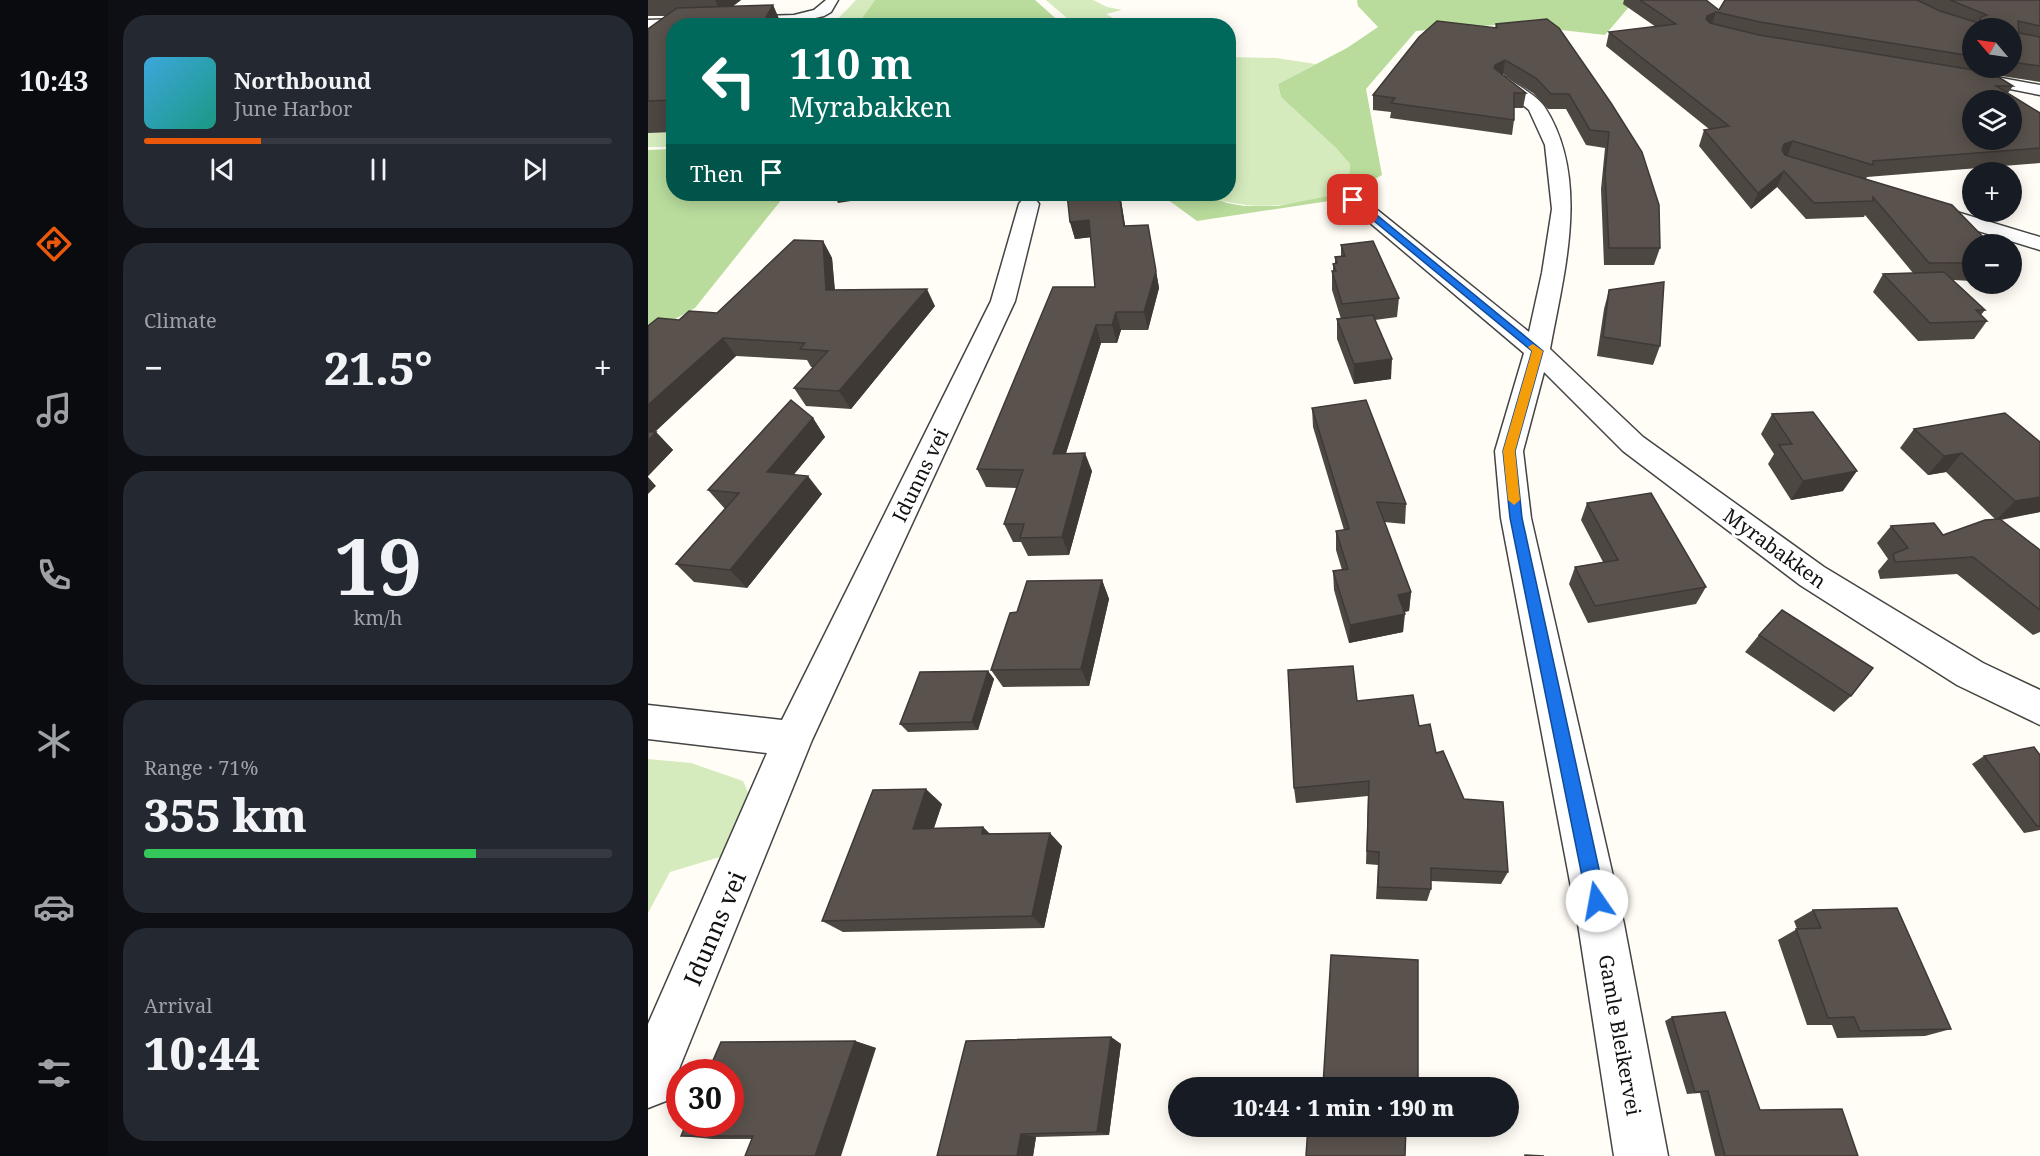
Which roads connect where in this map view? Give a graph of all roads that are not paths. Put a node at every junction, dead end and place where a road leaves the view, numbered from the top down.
1 (823, 0) edge
2 (832, 0) edge
3 (755, 18) edge
4 (799, 18) edge
5 (666, 23) edge
6 (648, 24) edge
7 (1948, 73) edge
8 (1502, 81) edge
9 (2040, 90) edge
10 (1353, 200) dead end
11 (1029, 204) dead end
12 (1909, 204) edge
13 (2040, 244) edge
14 (1537, 351) junction
15 (2040, 708) edge
16 (648, 722) edge
17 (793, 739) junction
18 (648, 1083) edge
19 (1641, 1156) edge

1 - 3 street
2 - 4 street
5 - 6 street
7 - 9 street
8 - 14 street
10 - 14 street, Myrabakken
11 - 17 street, Idunns vei
12 - 13 street
14 - 15 street, Myrabakken
14 - 19 street, Gamle Bleikervei
16 - 17 street
17 - 18 street, Idunns vei

